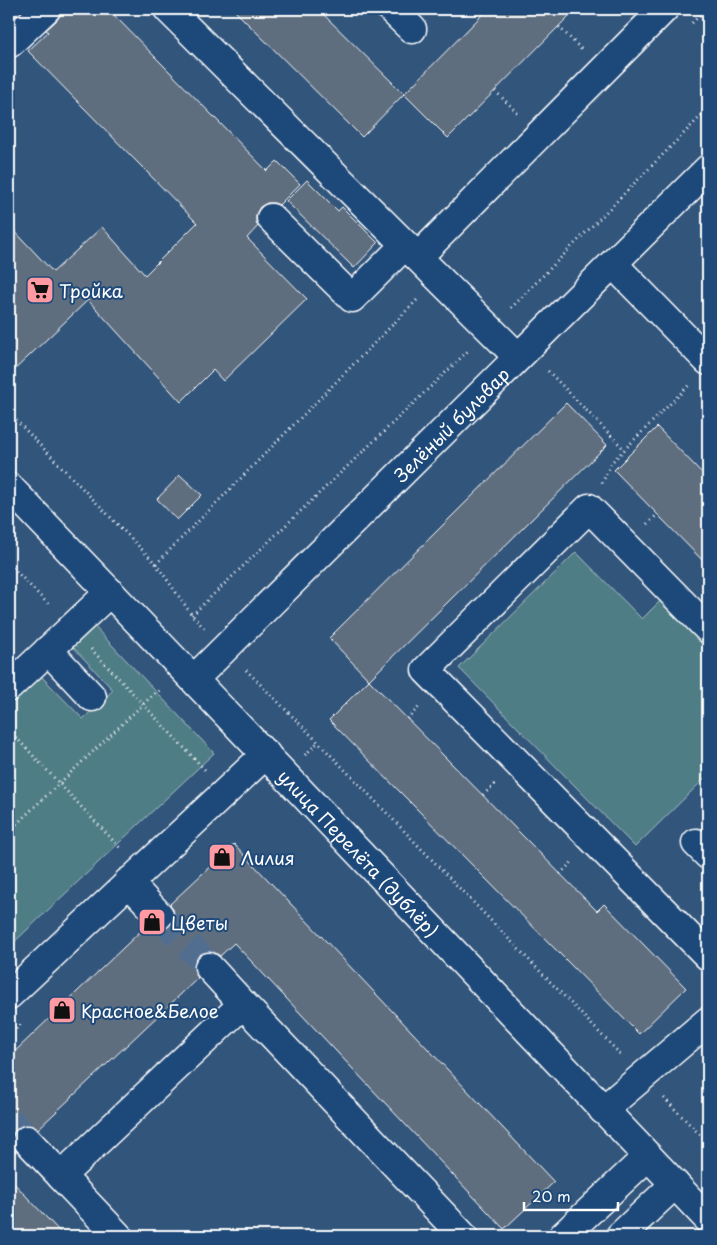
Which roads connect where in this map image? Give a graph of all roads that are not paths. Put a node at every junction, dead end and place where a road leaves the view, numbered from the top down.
1 (46, 9) edge
2 (168, 9) edge
3 (391, 9) edge
4 (664, 9) edge
5 (412, 29) dead end
6 (9, 42) edge
7 (708, 169) edge
8 (272, 218) dead end
9 (412, 251) junction
10 (613, 264) junction
11 (522, 353) junction
12 (701, 370) edge
13 (9, 487) edge
14 (110, 592) junction
15 (708, 629) edge
16 (48, 650) junction
17 (194, 679) junction
18 (9, 687) edge
19 (92, 697) dead end
20 (266, 754) junction
21 (135, 876) junction
22 (159, 915) tunnel mouth
23 (708, 956) edge
24 (209, 967) tunnel mouth
25 (9, 994) edge
26 (243, 1004) junction
27 (708, 1021) edge
28 (603, 1110) junction
29 (27, 1140) tunnel mouth
30 (648, 1156) junction
31 (61, 1176) junction
32 (675, 1184) junction
33 (708, 1219) edge
34 (118, 1236) edge
35 (463, 1236) edge
36 (562, 1236) edge
37 (620, 1236) edge

1 - 6 street
2 - 9 street
3 - 5 street
4 - 9 street
7 - 10 street, Зелёный бульвар
8 - 9 street
9 - 11 street
10 - 11 street, Зелёный бульвар
10 - 12 street
11 - 17 street, Зелёный бульвар
13 - 14 street, улица Перелёта (дублёр)
14 - 16 street
14 - 17 street, улица Перелёта (дублёр)
15 - 23 street
16 - 18 street
16 - 19 street
17 - 20 street, улица Перелёта (дублёр)
20 - 21 street
20 - 28 street, улица Перелёта (дублёр)
21 - 22 street
21 - 25 street
24 - 26 street
26 - 31 street
26 - 35 street
27 - 28 street
28 - 30 street, улица Перелёта (дублёр)
29 - 31 street
30 - 32 street, улица Перелёта (дублёр)
30 - 36 street
31 - 34 street
32 - 33 street, улица Перелёта (дублёр)
32 - 37 street

